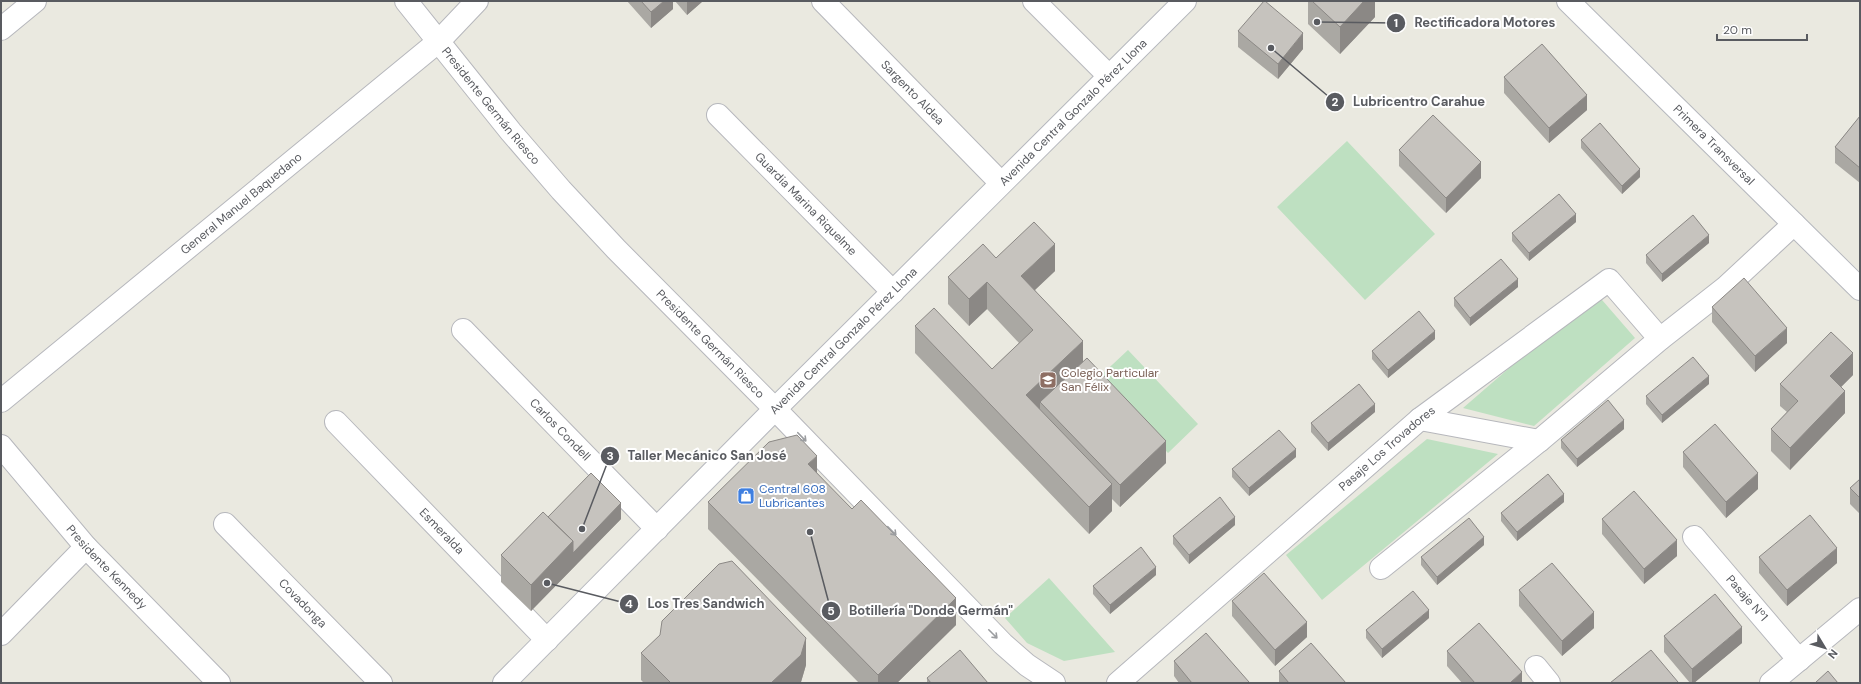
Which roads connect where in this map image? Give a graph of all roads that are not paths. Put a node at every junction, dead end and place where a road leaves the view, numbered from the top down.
1 (35, 1) edge
2 (406, 1) edge
3 (477, 1) edge
4 (823, 1) edge
5 (1034, 1) edge
6 (1185, 1) edge
7 (1568, 1) edge
8 (1, 29) edge
9 (439, 41) junction
10 (1109, 76) junction
11 (718, 115) dead end
12 (1001, 184) junction
13 (1794, 224) junction
14 (1860, 289) edge
15 (893, 292) junction
16 (463, 330) dead end
17 (1660, 339) junction
18 (1, 401) edge
19 (775, 409) junction
20 (1420, 418) junction
21 (336, 422) dead end
22 (1539, 441) junction
23 (1, 446) edge
24 (225, 524) dead end
25 (657, 529) junction
26 (1694, 537) dead end
27 (86, 547) junction
28 (1381, 568) dead end
29 (1860, 609) edge
30 (1, 634) edge
31 (547, 640) junction
32 (1800, 660) junction
33 (219, 683) edge
34 (381, 683) edge
35 (504, 683) edge
36 (1054, 683) edge
37 (1118, 683) edge
38 (1771, 683) edge

1 - 8 street
2 - 9 street, Presidente Germán Riesco
3 - 9 street, General Manuel Baquedano
4 - 12 street, Sargento Aldea
5 - 10 street
6 - 10 street, Avenida Central Gonzalo Pérez Llona
7 - 13 street, Primera Transversal
9 - 18 street, General Manuel Baquedano
9 - 19 street, Presidente Germán Riesco
10 - 12 street, Avenida Central Gonzalo Pérez Llona
11 - 15 street, Guardia Marina Riquelme
12 - 15 street, Avenida Central Gonzalo Pérez Llona
13 - 14 street, Primera Transversal
13 - 17 street
15 - 19 street, Avenida Central Gonzalo Pérez Llona
16 - 25 street, Carlos Condell
17 - 20 street, Pasaje Los Trovadores
17 - 22 street
19 - 25 street, Avenida Central Gonzalo Pérez Llona
19 -> 36 street, Presidente Germán Riesco
20 - 22 street
20 - 37 street, Pasaje Los Trovadores
21 - 31 street, Esmeralda
22 - 28 street
23 - 27 street, Presidente Kennedy
24 - 34 street, Covadonga
25 - 31 street, Avenida Central Gonzalo Pérez Llona
26 - 32 street, Pasaje Nº1
27 - 30 street
27 - 33 street, Presidente Kennedy
29 - 32 street
31 - 35 street, Avenida Central Gonzalo Pérez Llona
32 - 38 street

